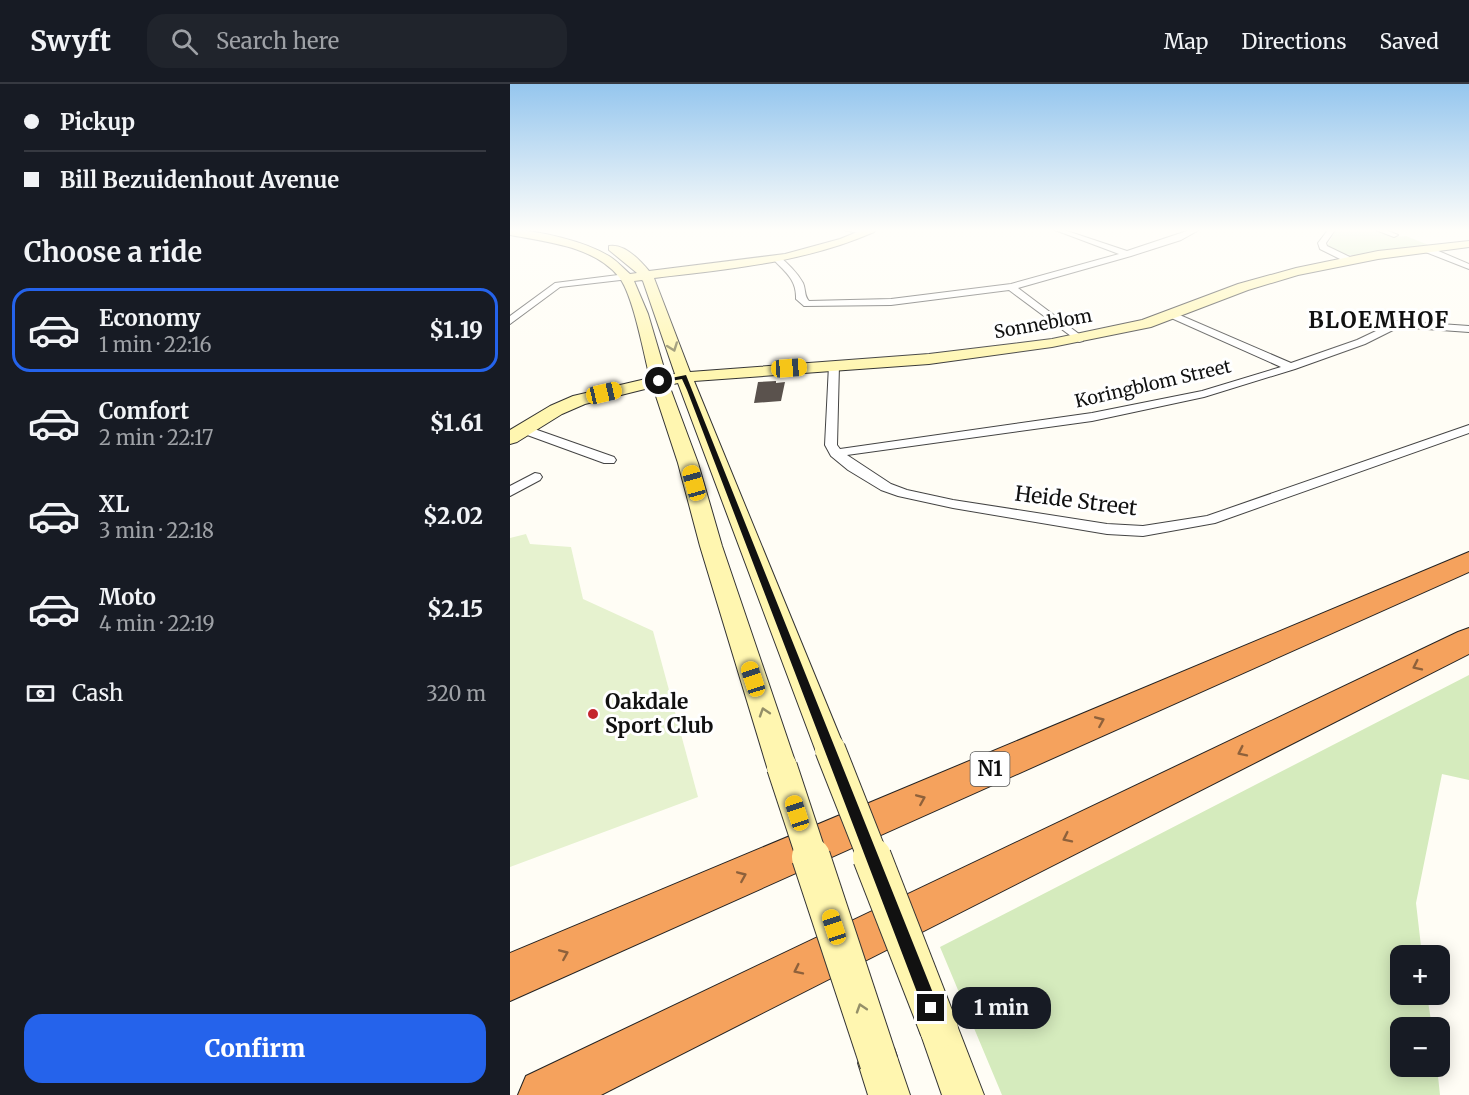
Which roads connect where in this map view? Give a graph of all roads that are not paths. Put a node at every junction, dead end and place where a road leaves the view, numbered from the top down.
1 (631, 277) edge
2 (647, 277) edge
3 (794, 277) edge
4 (1051, 277) edge
5 (1277, 277) edge
6 (626, 278) junction
7 (1011, 286) junction
8 (1172, 315) junction
9 (510, 321) edge
10 (1469, 329) edge
11 (1079, 339) junction
12 (834, 365) junction
13 (1291, 367) junction
14 (672, 379) junction
15 (1469, 429) edge
16 (517, 434) edge
17 (836, 453) junction
18 (609, 460) dead end
19 (535, 477) dead end
20 (510, 492) edge
21 (1469, 561) edge
22 (1469, 640) edge
23 (510, 977) edge
24 (884, 1079) edge
25 (545, 1095) edge
26 (963, 1095) edge

1 - 6 main road
2 -> 14 main road
3 - 7 street
4 - 7 street
5 - 8 main road, Sonneblom
6 - 9 street
6 - 14 main road
7 - 11 street
8 - 11 main road, Sonneblom
8 - 13 street
10 - 13 street, Koringblom Street
11 - 12 main road, Sonneblom
12 - 14 main road, Sonneblom
12 - 17 street
13 - 17 street, Koringblom Street
14 - 16 main road, Sonneblom
24 -> 14 main road, bridge
14 - 26 main road, bridge
15 - 17 street, Heide Street
16 - 18 street
19 - 20 street
23 -> 21 highway, N1
22 -> 25 highway

